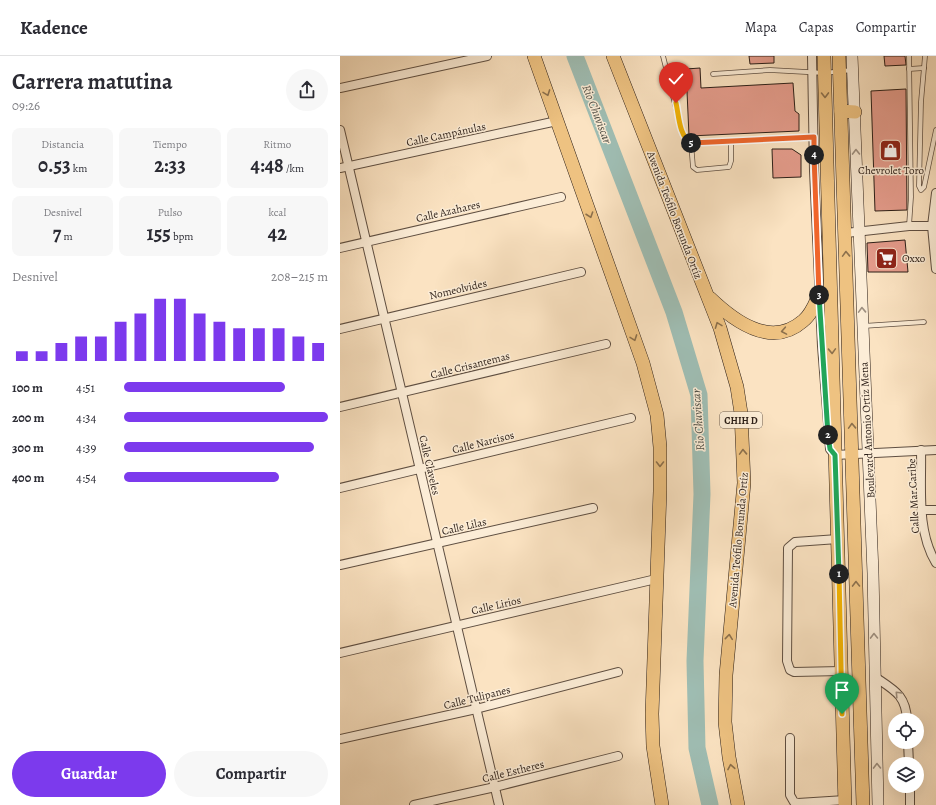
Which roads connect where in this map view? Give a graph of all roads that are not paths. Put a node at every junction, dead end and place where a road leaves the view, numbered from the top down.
1 (487, 56) edge
2 (534, 56) edge
3 (613, 56) edge
4 (663, 56) edge
5 (812, 56) edge
6 (824, 56) edge
7 (839, 56) edge
8 (852, 56) edge
9 (909, 56) edge
10 (925, 56) edge
11 (924, 68) junction
12 (852, 69) junction
13 (909, 69) junction
14 (818, 72) junction
15 (839, 72) junction
16 (713, 74) dead end
17 (340, 88) edge
18 (841, 111) junction
19 (854, 112) junction
20 (557, 121) junction
21 (340, 130) edge
22 (936, 130) edge
23 (814, 137) junction
24 (730, 142) junction
25 (691, 143) junction
26 (344, 167) edge
27 (936, 193) edge
28 (850, 194) junction
29 (561, 197) dead end
30 (935, 204) edge
31 (909, 226) junction
32 (932, 226) junction
33 (852, 232) junction
34 (366, 242) junction
35 (340, 248) edge
36 (936, 269) edge
37 (581, 272) dead end
38 (707, 294) junction
39 (819, 295) junction
40 (384, 318) junction
41 (924, 322) dead end
42 (863, 326) junction
43 (340, 329) edge
44 (606, 344) dead end
45 (402, 393) junction
46 (340, 407) edge
47 (631, 418) dead end
48 (921, 450) junction
49 (936, 450) edge
50 (869, 453) junction
51 (853, 454) junction
52 (835, 455) junction
53 (420, 469) junction
54 (340, 488) edge
55 (592, 508) dead end
56 (922, 510) junction
57 (936, 510) edge
58 (838, 539) junction
59 (437, 544) junction
60 (936, 563) edge
61 (340, 565) edge
62 (656, 579) junction
63 (457, 626) junction
64 (340, 653) edge
65 (841, 671) junction
66 (618, 672) dead end
67 (875, 677) junction
68 (476, 709) junction
69 (906, 713) edge
70 (790, 738) dead end
71 (340, 739) edge
72 (618, 756) dead end
73 (495, 787) junction
74 (910, 793) edge
75 (845, 803) edge
76 (414, 805) edge
77 (499, 805) edge
78 (662, 805) edge
79 (738, 805) edge
80 (863, 805) edge
81 (878, 805) edge
82 (910, 805) edge

1 - 17 street
2 -> 20 main road
3 - 38 main road, Avenida Teófilo Borunda Ortíz / CHIH D
4 - 25 lane
5 - 14 street
6 - 14 main road
7 - 15 main road, Boulevard Antonio Ortiz Mena
8 - 12 street, Boulevard Antonio Ortiz Mena
9 - 13 lane
10 - 11 lane
11 - 13 lane
11 - 22 lane
12 - 15 lane
12 - 19 street, Boulevard Antonio Ortiz Mena
13 - 31 lane
14 - 15 lane
14 - 16 lane
14 - 23 street
14 -> 52 main road
15 - 18 main road, Boulevard Antonio Ortiz Mena
18 - 19 main road
18 - 28 main road, Boulevard Antonio Ortiz Mena
28 -> 19 street, Boulevard Antonio Ortiz Mena
20 - 26 street, Calle Campánulas
20 -> 62 main road
21 - 26 street, Calle Claveles
23 - 24 lane
23 - 39 street
24 - 25 lane
24 - 25 lane
26 - 34 street, Calle Claveles
27 - 30 street
28 - 33 main road, Boulevard Antonio Ortiz Mena
29 - 34 street, Calle Azahares
30 - 32 street
31 - 32 street
31 - 33 street
32 - 36 street
42 -> 33 street, Boulevard Antonio Ortiz Mena
51 -> 33 main road, Boulevard Antonio Ortiz Mena
34 - 35 street, Calle Azahares
34 - 40 street, Calle Claveles
37 - 40 street, Nomeolvides
39 -> 38 main road
79 -> 38 main road, Avenida Teófilo Borunda Ortíz / CHIH D
39 - 52 street
40 - 43 street, Nomeolvides
40 - 45 street, Calle Claveles
41 - 42 lane
42 - 50 street, Boulevard Antonio Ortiz Mena
44 - 45 street, Calle Crisantemas
45 - 46 street, Calle Crisantemas
45 - 53 street, Calle Claveles
47 - 53 street, Calle Narcisos
48 - 49 street
48 - 50 street
48 - 56 street, Calle Mar Caribe
50 - 51 street
67 -> 50 street, Boulevard Antonio Ortiz Mena
51 - 52 street
80 -> 51 main road, Boulevard Antonio Ortiz Mena
52 - 58 main road
53 - 54 street, Calle Narcisos
53 - 59 street, Calle Claveles
55 - 59 street, Calle Lilas
56 - 57 street
56 - 60 street, Calle Mar Caribe
58 - 65 main road
58 - 65 street
59 - 61 street, Calle Lilas
59 - 63 street, Calle Claveles
62 - 63 street, Calle Lirios
62 - 78 main road
63 - 64 street, Calle Lirios
63 - 68 street, Calle Claveles
65 - 75 main road
66 - 68 street, Calle Tulipanes
69 -> 67 street
81 -> 67 street, Boulevard Antonio Ortiz Mena
68 - 71 street, Calle Tulipanes
68 - 73 street, Calle Claveles
70 - 75 street
72 - 73 street, Calle Estheres
73 - 76 street, Calle Estheres
73 - 77 street, Calle Claveles
74 - 82 street

